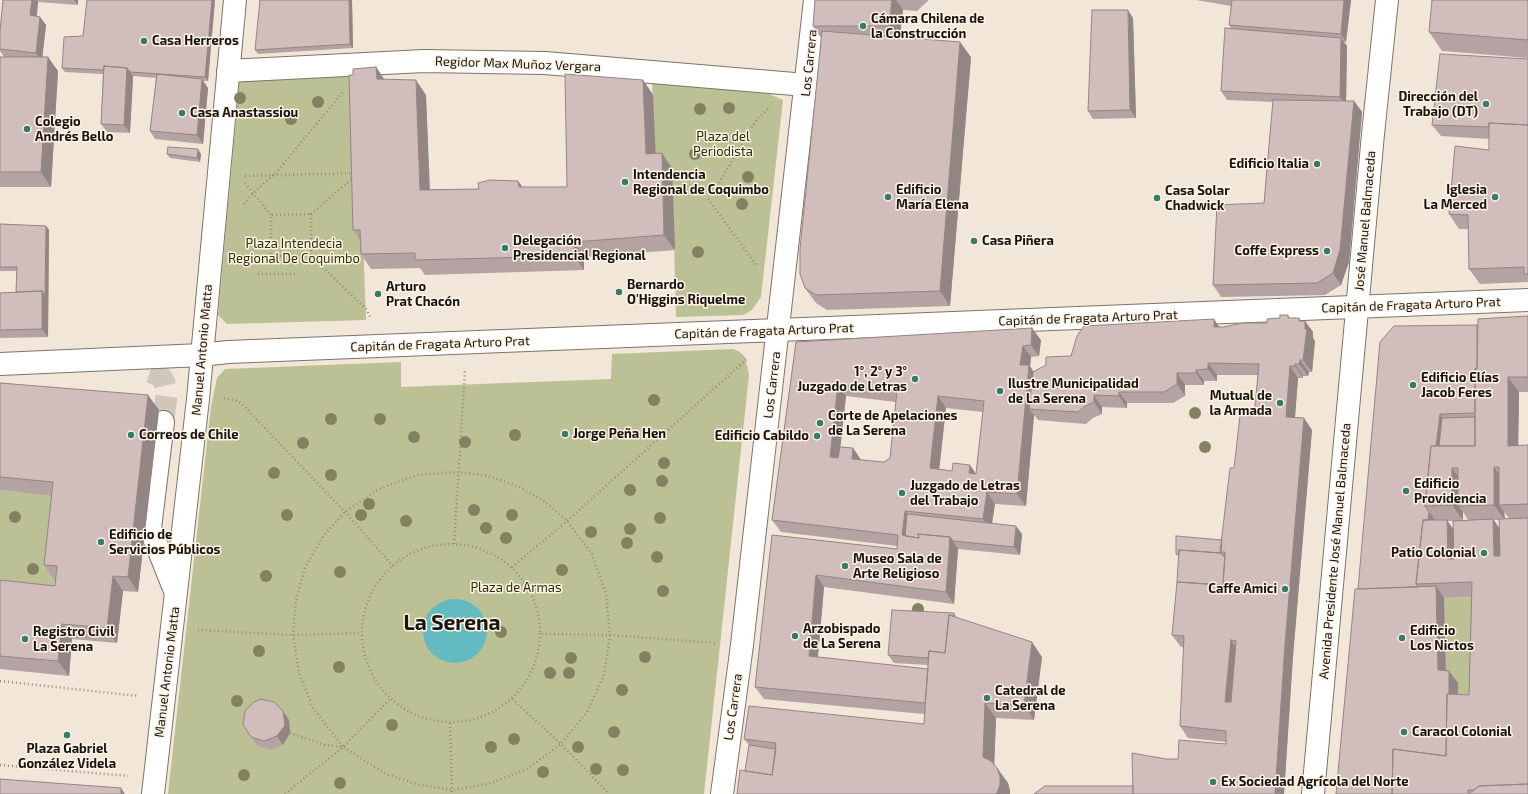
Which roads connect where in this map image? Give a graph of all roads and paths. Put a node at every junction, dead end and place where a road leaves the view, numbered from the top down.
1 (235, 0) edge
2 (816, 0) edge
3 (1387, 0) edge
4 (228, 71) junction
5 (781, 83) junction
6 (806, 85) junction
7 (343, 92) dead end
8 (275, 174) junction
9 (238, 176) junction
10 (218, 183) junction
11 (719, 183) dead end
12 (254, 192) junction
13 (708, 199) dead end
14 (241, 207) dead end
15 (311, 214) junction
16 (271, 215) junction
17 (311, 256) junction
18 (758, 268) dead end
19 (258, 274) dead end
20 (297, 274) dead end
21 (1528, 300) edge
22 (1357, 307) junction
23 (778, 330) junction
24 (467, 343) junction
25 (386, 346) junction
26 (201, 356) junction
27 (749, 357) dead end
28 (27, 363) junction
29 (0, 364) edge
30 (150, 372) tunnel mouth
31 (198, 400) junction
32 (164, 422) tunnel mouth
33 (457, 472) junction
34 (345, 512) junction
35 (567, 521) junction
36 (454, 544) junction
37 (393, 566) junction
38 (512, 567) junction
39 (176, 594) junction
40 (172, 629) junction
41 (362, 633) junction
42 (542, 634) junction
43 (293, 635) junction
44 (610, 635) junction
45 (742, 645) junction
46 (0, 681) edge
47 (164, 699) junction
48 (390, 699) junction
49 (512, 699) junction
50 (450, 723) junction
51 (290, 733) dead end
52 (561, 744) junction
53 (343, 747) junction
54 (0, 765) edge
55 (154, 786) edge
56 (452, 790) junction
57 (285, 794) edge
58 (452, 794) edge
59 (609, 794) edge
60 (722, 794) edge
61 (1313, 794) edge

1 - 4 street, Manuel Antonio Matta
2 - 6 street, Los Carrera
3 - 22 street, José Manuel Balmaceda
4 - 5 street, Regidor Max Muñoz Vergara
4 - 10 street, Manuel Antonio Matta
5 - 6 street, Regidor Max Muñoz Vergara
5 - 11 path
6 - 23 street, Los Carrera
7 - 8 path
8 - 9 path
8 - 12 path
8 - 15 path
9 - 10 path
9 - 12 path
10 - 26 street, Manuel Antonio Matta
12 - 14 path
12 - 16 path
13 - 18 path
15 - 16 path
15 - 17 path
16 - 17 path
17 - 25 path
19 - 20 path
21 - 22 street, Capitán de Fragata Arturo Prat
22 - 23 street, Capitán de Fragata Arturo Prat
22 - 61 street, Avenida Presidente José Manuel Balmaceda
23 - 24 street, Capitán de Fragata Arturo Prat
23 - 45 street, Los Carrera
24 - 25 street, Capitán de Fragata Arturo Prat
24 - 33 path
25 - 26 street, Capitán de Fragata Arturo Prat
26 - 28 street, Capitán de Fragata Arturo Prat
26 - 31 street, Manuel Antonio Matta
27 - 35 path
28 - 29 street, Capitán de Fragata Arturo Prat
28 - 30 street
31 - 34 path
31 - 39 street, Manuel Antonio Matta
32 - 39 street
33 - 34 path
33 - 35 path
33 - 36 path
34 - 37 path
34 - 43 path
35 - 38 path
35 - 44 path
36 - 37 path
36 - 38 path
37 - 41 path
38 - 42 path
39 - 40 street, Manuel Antonio Matta
40 - 43 path
40 - 47 street, Manuel Antonio Matta
41 - 43 path
41 - 48 path
42 - 44 path
42 - 49 path
43 - 53 path
44 - 45 path
44 - 52 path
45 - 60 street, Los Carrera
46 - 47 path
47 - 55 street, Manuel Antonio Matta
48 - 50 path
48 - 53 path
49 - 50 path
49 - 52 path
50 - 56 path
51 - 53 path
52 - 56 path
52 - 59 path
53 - 56 path
53 - 57 path
54 - 55 path
56 - 58 path

